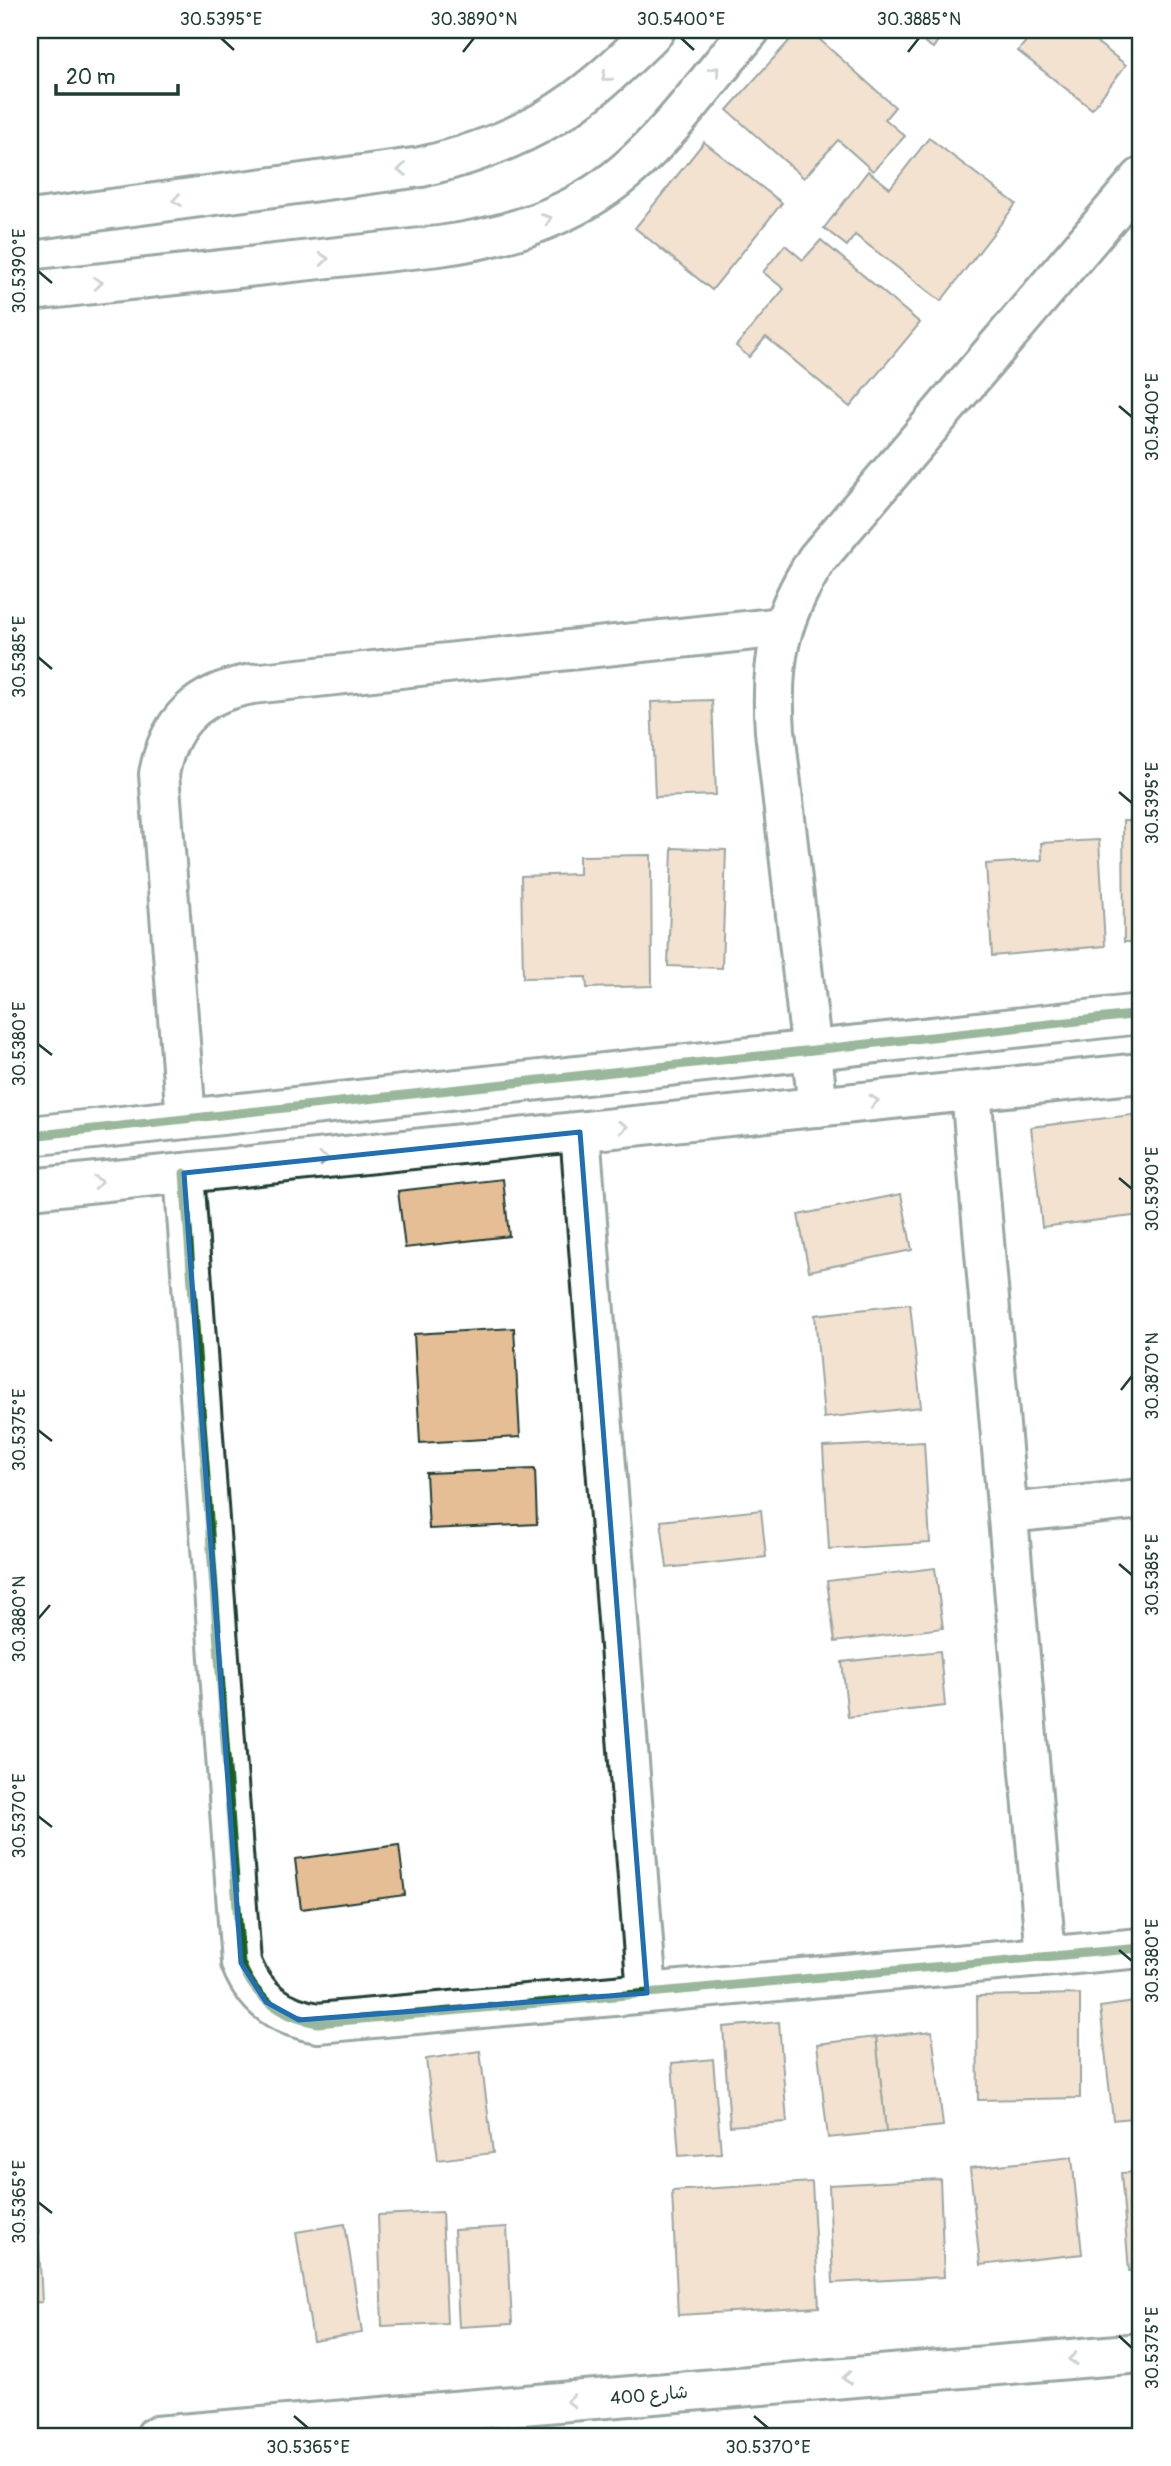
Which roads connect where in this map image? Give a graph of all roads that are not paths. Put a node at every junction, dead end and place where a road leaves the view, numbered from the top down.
1 (655, 30) edge
2 (750, 30) edge
3 (1141, 178) edge
4 (30, 219) edge
5 (30, 291) edge
6 (783, 626) junction
7 (1141, 1014) edge
8 (811, 1050) junction
9 (1141, 1073) edge
10 (971, 1091) junction
11 (818, 1107) junction
12 (186, 1119) junction
13 (580, 1132) junction
14 (30, 1136) edge
15 (184, 1173) junction
16 (30, 1189) edge
17 (1141, 1499) edge
18 (1008, 1513) junction
19 (1141, 1948) edge
20 (1046, 1956) junction
21 (647, 1993) junction
22 (1141, 2353) edge
23 (156, 2436) edge

1 -> 4 street
5 -> 2 street
3 - 6 street
6 - 8 street
6 - 12 street
7 - 8 street
8 - 11 street
8 - 12 street
9 - 10 street
11 -> 10 street
10 - 18 street
13 -> 11 street
12 - 14 street
15 -> 13 street
13 - 21 street
16 -> 15 street
15 - 21 street
17 - 18 street
18 - 20 street
19 - 20 street
20 - 21 street
22 -> 23 street, شارع 400

